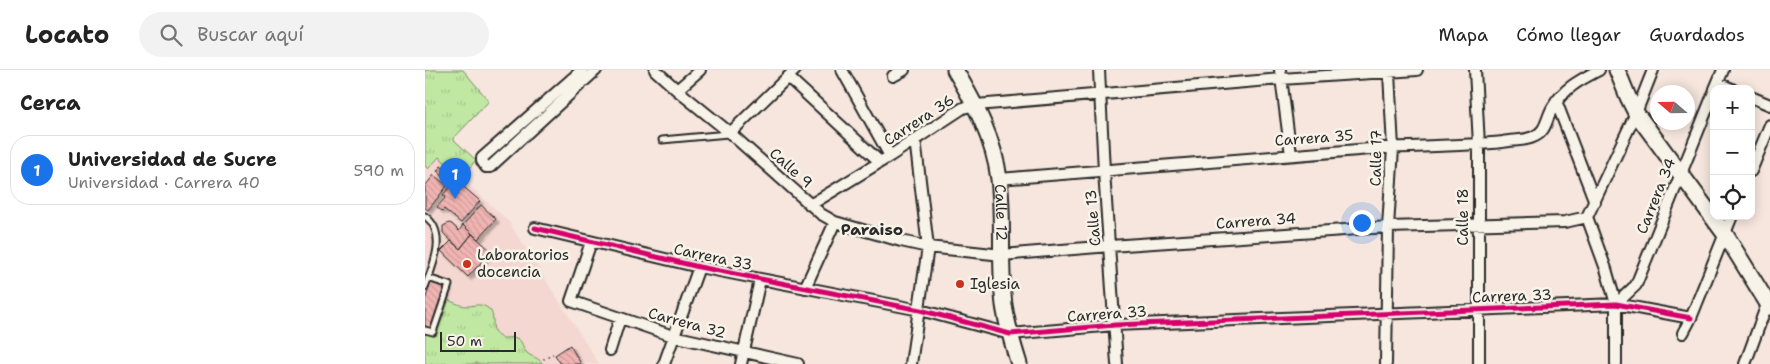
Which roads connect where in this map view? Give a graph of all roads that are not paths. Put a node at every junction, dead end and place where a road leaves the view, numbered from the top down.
1 (582, 70) edge
2 (595, 70) edge
3 (655, 70) edge
4 (700, 70) edge
5 (842, 70) edge
6 (904, 70) edge
7 (955, 70) edge
8 (1099, 70) edge
9 (1417, 70) edge
10 (1475, 70) edge
11 (1599, 70) edge
12 (1617, 70) edge
13 (1653, 70) edge
14 (1723, 70) edge
15 (1389, 73) junction
16 (792, 74) edge
17 (1280, 75) edge
18 (893, 76) dead end
19 (1716, 85) edge
20 (677, 90) junction
21 (1101, 95) junction
22 (1755, 99) edge
23 (1556, 101) junction
24 (1710, 101) edge
25 (976, 105) junction
26 (1770, 105) edge
27 (542, 112) junction
28 (1636, 113) junction
29 (1770, 125) edge
30 (731, 133) junction
31 (915, 139) junction
32 (662, 140) dead end
33 (1479, 144) junction
34 (1393, 148) junction
35 (1291, 155) junction
36 (890, 156) junction
37 (1755, 161) edge
38 (880, 162) junction
39 (1104, 171) junction
40 (1681, 175) junction
41 (999, 179) junction
42 (1595, 202) junction
43 (810, 205) junction
44 (425, 216) edge
45 (1587, 217) junction
46 (1731, 220) edge
47 (835, 222) junction
48 (1478, 225) junction
49 (1388, 227) junction
50 (535, 228) dead end
51 (1725, 234) junction
52 (591, 242) junction
53 (1110, 246) junction
54 (928, 247) junction
55 (1002, 255) junction
56 (699, 267) junction
57 (428, 278) junction
58 (760, 280) junction
59 (425, 287) edge
60 (805, 288) junction
61 (1769, 303) edge
62 (1615, 304) junction
63 (1478, 309) junction
64 (919, 310) junction
65 (1386, 314) junction
66 (620, 318) junction
67 (1691, 318) junction
68 (1115, 324) junction
69 (425, 330) edge
70 (1683, 332) dead end
71 (1010, 334) junction
72 (673, 336) junction
73 (610, 350) dead end
74 (743, 353) junction
75 (663, 364) edge
76 (741, 364) edge
77 (798, 364) edge
78 (911, 364) edge
79 (1019, 364) edge
80 (1117, 364) edge
81 (1386, 364) edge
82 (1479, 364) edge
83 (1616, 364) edge
84 (1745, 364) edge

1 - 27 street
2 - 27 street
3 - 20 street, Calle 9
4 - 20 street
5 - 36 street
6 - 18 street
7 - 25 street, Calle 12
8 - 21 street, Calle 13
9 - 15 street, Carrera 36
10 - 33 street, Calle 18
11 - 23 street, Carrera 35
12 - 28 street
13 - 28 street
14 - 19 street, Carrera 34
15 - 17 street, Carrera 36
15 - 34 street, Calle 17
16 - 30 street
16 - 38 street
17 - 21 street, Carrera 36
17 - 35 street
20 - 30 street, Calle 9
21 - 25 street, Carrera 36
21 - 39 street, Calle 13
22 - 26 street
23 - 33 street, Carrera 35
23 - 42 street
24 - 40 street, Carrera 34
25 - 31 street, Carrera 36
25 - 41 street, Calle 12
27 - 27 street
28 - 40 street
28 - 42 street
29 - 37 street
30 - 32 lane
30 - 43 street, Calle 9
31 - 36 street, Carrera 36
31 - 54 street
33 - 34 street, Carrera 35
33 - 48 street, Calle 18
34 - 35 street, Carrera 35
34 - 49 street, Calle 17
35 - 39 street, Carrera 35
36 - 38 street, Carrera 36
38 - 43 street, Carrera 36
39 - 41 street, Carrera 35
39 - 53 street, Calle 13
40 - 51 street
40 - 62 street, Carrera 34
41 - 55 street, Calle 12
42 - 45 street
43 - 47 street, Calle 9
44 - 57 lane
45 - 48 street, Carrera 34
45 - 62 street
46 - 51 street
47 - 54 street, Calle 9
47 - 60 street
48 - 49 street, Carrera 34
48 - 63 street, Calle 18
49 - 53 street, Carrera 34
49 - 65 street, Calle 17
50 - 52 street, Carrera 33
51 - 61 street
51 - 67 street
52 - 56 street, Carrera 33
52 - 66 street, Carrera 32
53 - 55 street, Carrera 34
53 - 68 street, Calle 13
54 - 55 street, Carrera 34
54 - 64 street
55 - 71 street, Calle 12
56 - 58 street, Carrera 33
56 - 72 street
57 - 59 lane
57 - 69 lane
58 - 60 street, Carrera 33
58 - 74 street
60 - 64 street, Carrera 33
61 - 84 street
62 - 63 street, Carrera 33
62 - 67 street, Carrera 33
62 - 83 street
63 - 65 street, Carrera 33
63 - 82 street, Calle 18
64 - 71 street, Carrera 33
64 - 78 street
65 - 68 street, Carrera 33
65 - 81 street, Calle 17
66 - 72 street, Carrera 32
66 - 73 street
67 - 70 street
68 - 71 street, Carrera 33
68 - 80 street, Calle 13
71 - 79 street, Calle 12
72 - 74 street, Carrera 32
72 - 75 street
74 - 76 street
74 - 77 street, Carrera 32

